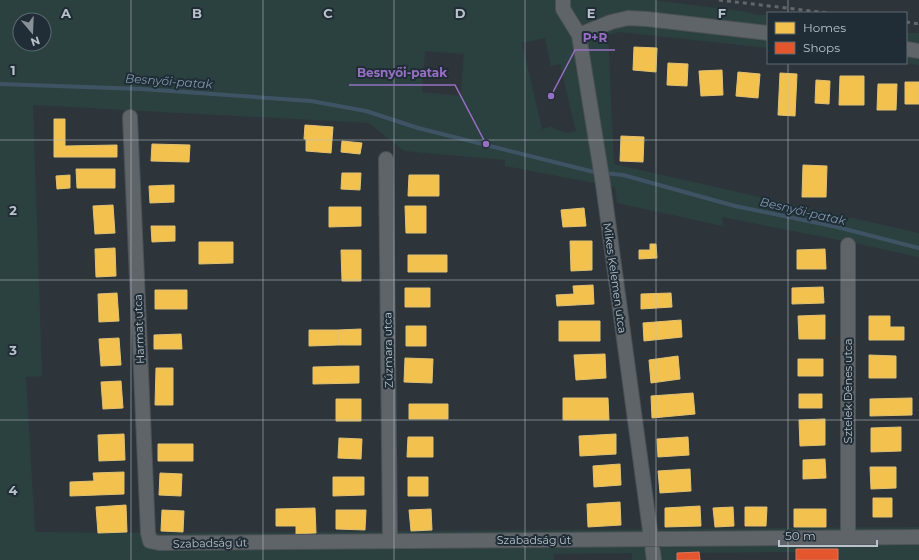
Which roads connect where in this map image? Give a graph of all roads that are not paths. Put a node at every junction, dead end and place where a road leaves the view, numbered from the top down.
1 (563, 0) edge
2 (767, 33) edge
3 (579, 35) junction
4 (907, 49) edge
5 (919, 51) edge
6 (130, 117) dead end
7 (386, 159) dead end
8 (848, 245) dead end
9 (848, 537) junction
10 (919, 537) edge
11 (651, 539) junction
12 (150, 541) joint
13 (390, 541) junction
14 (654, 560) edge

1 - 3 street, Mikes Kelemen utca
2 - 3 street
3 - 11 street, Mikes Kelemen utca
4 - 5 street
6 - 12 street, Harmat utca
7 - 13 street, Zúzmara utca
8 - 9 street, Sztelek Dénes utca
9 - 10 street, Szabadság út
9 - 11 street, Szabadság út
11 - 13 street, Szabadság út
11 - 14 street, Mikes Kelemen utca
12 - 13 street, Szabadság út

